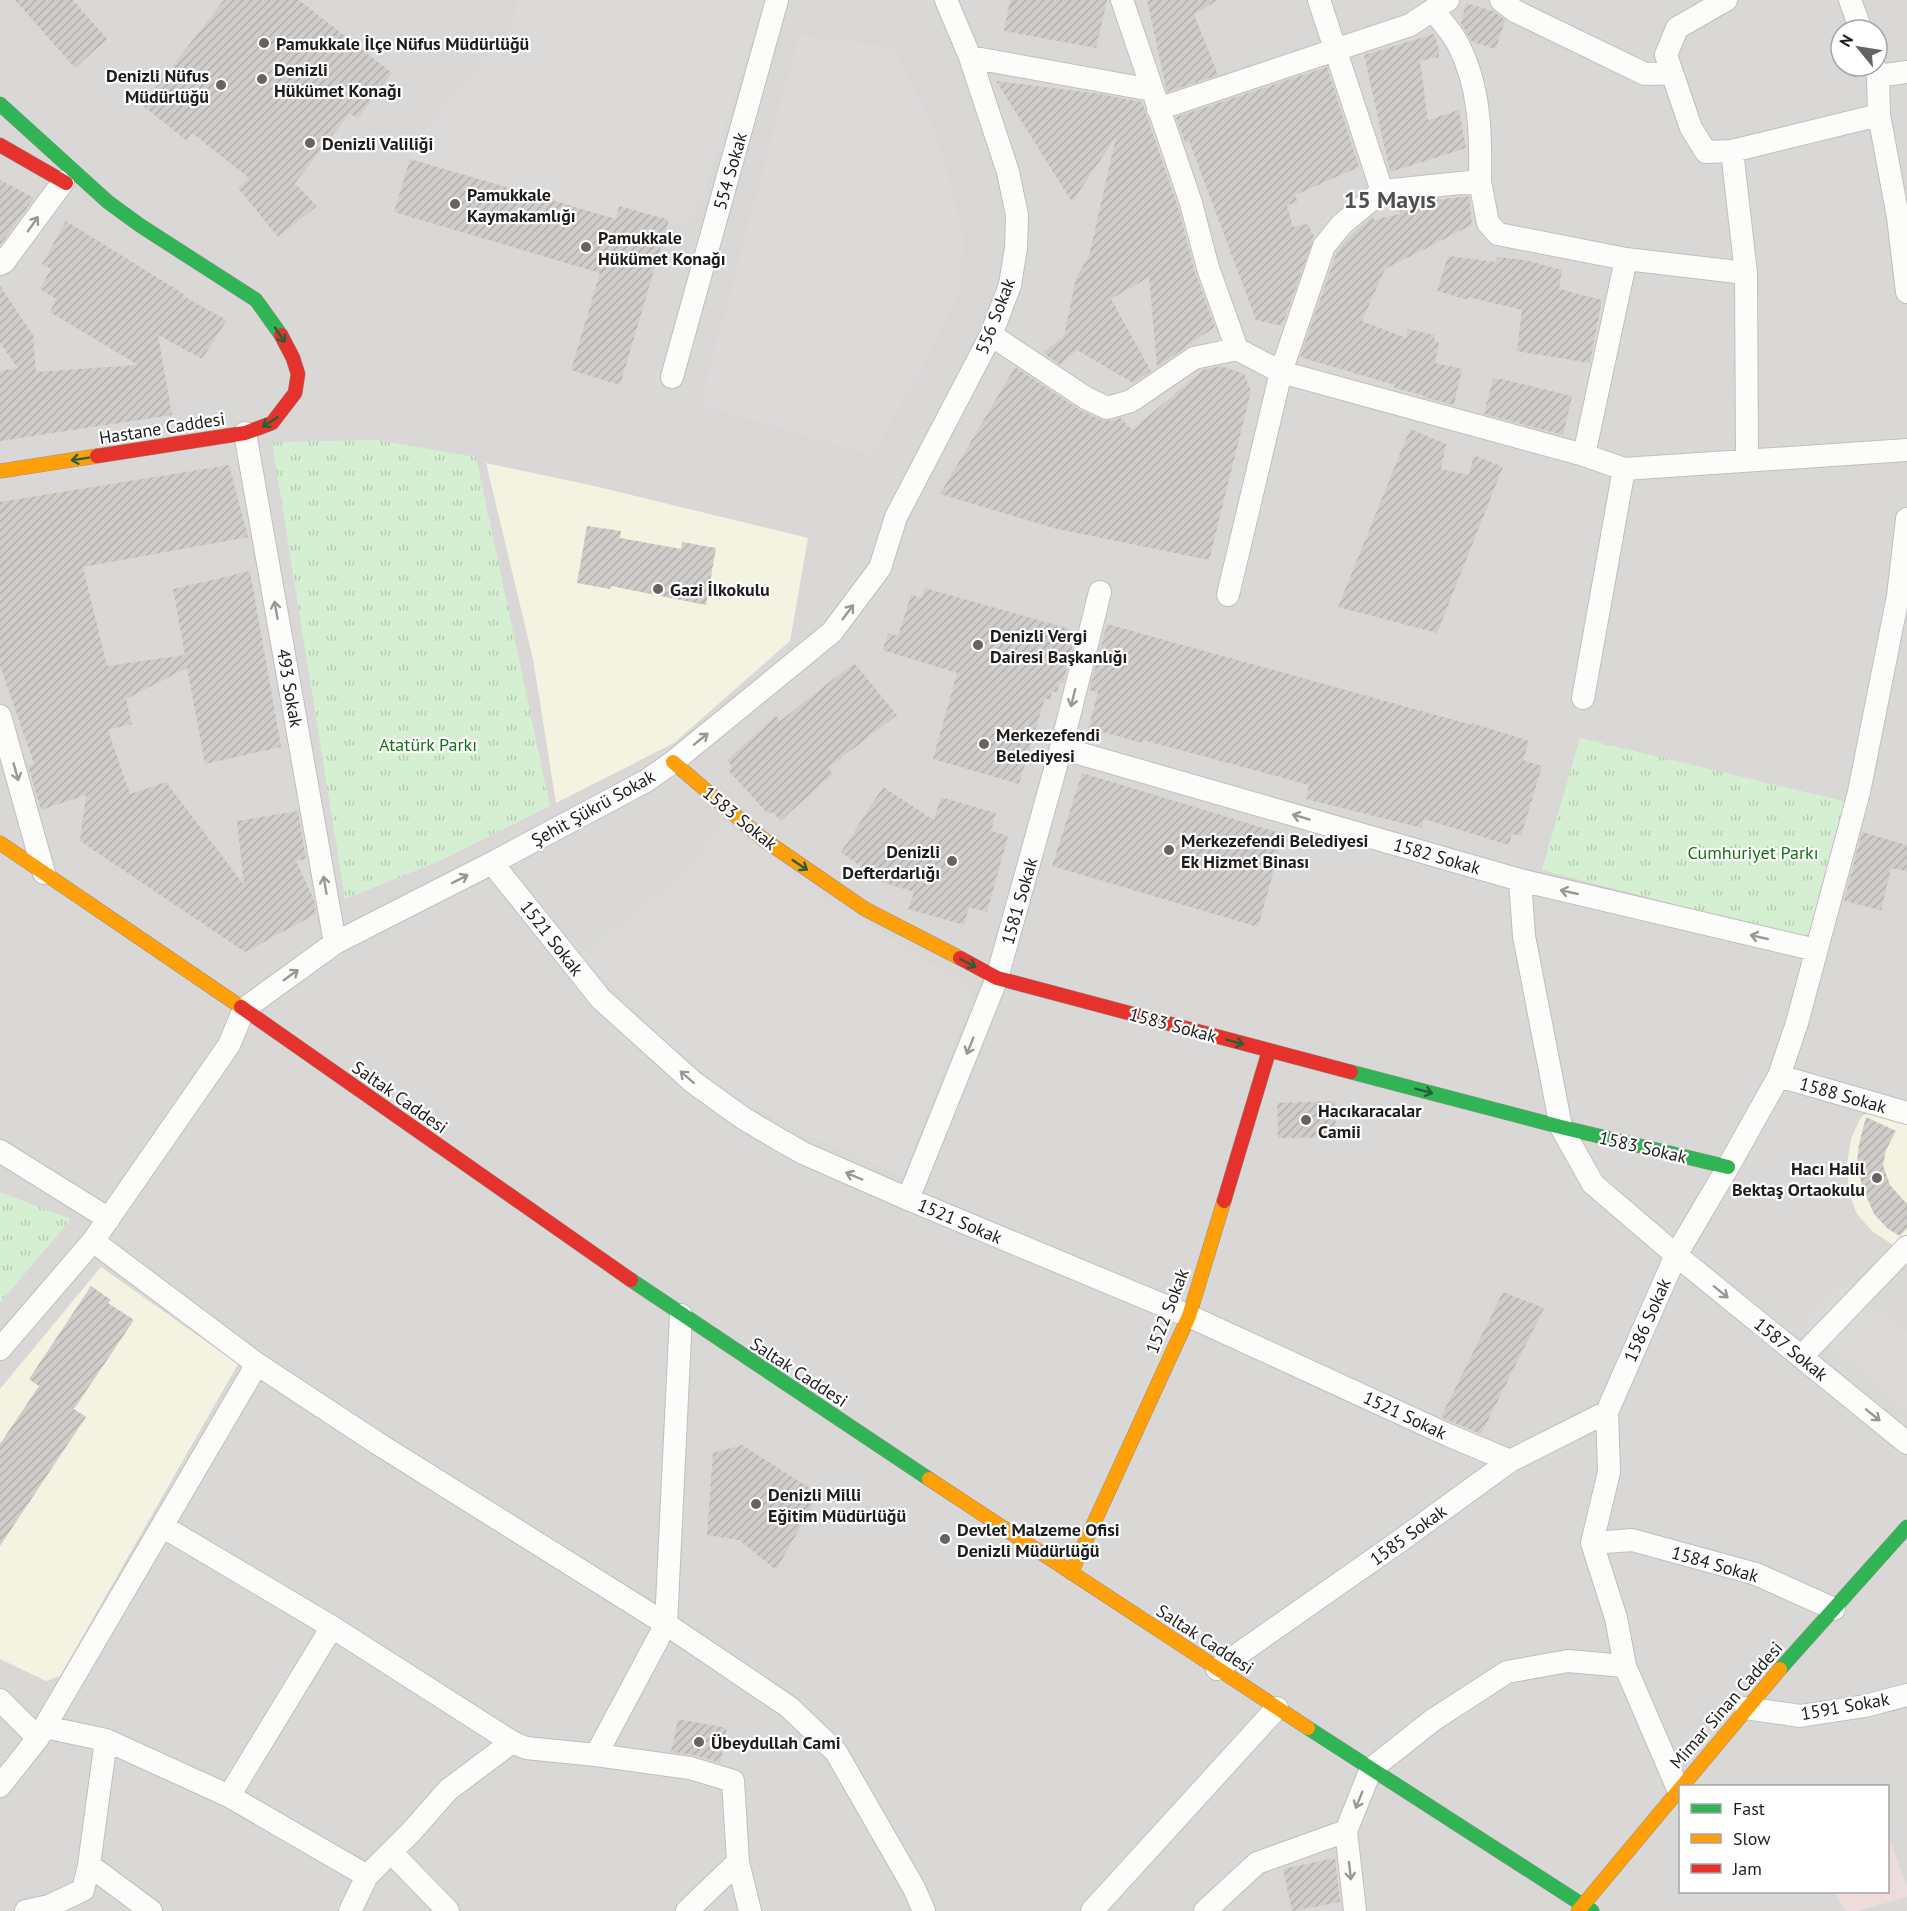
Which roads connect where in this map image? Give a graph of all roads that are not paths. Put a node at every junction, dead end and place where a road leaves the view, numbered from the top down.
1 (777, 0) edge
2 (1122, 0) edge
3 (1319, 0) edge
4 (1501, 0) edge
5 (1726, 0) edge
6 (1850, 0) edge
7 (950, 3) edge
8 (1440, 5) edge
9 (1857, 18) edge
10 (1336, 51) junction
11 (970, 57) junction
12 (1889, 71) edge
13 (1907, 72) edge
14 (1672, 73) junction
15 (1876, 78) edge
16 (1155, 100) junction
17 (0, 104) edge
18 (1879, 115) junction
19 (0, 145) edge
20 (1732, 151) junction
21 (1480, 181) junction
22 (63, 182) junction
23 (1382, 191) junction
24 (108, 202) junction
25 (1626, 260) junction
26 (0, 264) edge
27 (1746, 273) junction
28 (1907, 292) edge
29 (991, 335) junction
30 (1237, 349) junction
31 (1281, 372) junction
32 (672, 377) dead end
33 (245, 433) junction
34 (1907, 450) edge
35 (1584, 455) junction
36 (1747, 459) junction
37 (1624, 469) junction
38 (0, 471) edge
39 (1907, 519) edge
40 (889, 544) joint
41 (1100, 592) dead end
42 (1228, 595) dead end
43 (1903, 596) edge
44 (1582, 698) dead end
45 (0, 716) edge
46 (1061, 748) junction
47 (673, 762) junction
48 (0, 843) edge
49 (492, 863) junction
50 (44, 873) junction
51 (1520, 880) junction
52 (335, 943) junction
53 (1816, 950) junction
54 (997, 978) junction
55 (244, 1009) junction
56 (1269, 1051) junction
57 (1779, 1076) junction
58 (1907, 1113) edge
59 (1561, 1127) junction
60 (0, 1151) edge
61 (1728, 1167) junction
62 (908, 1199) junction
63 (109, 1219) junction
64 (93, 1241) junction
65 (1907, 1247) edge
66 (1676, 1255) junction
67 (681, 1316) junction
68 (1189, 1316) junction
69 (0, 1349) edge
70 (1801, 1357) junction
71 (257, 1364) junction
72 (1607, 1412) junction
73 (1907, 1443) edge
74 (1510, 1461) junction
75 (162, 1526) junction
76 (1907, 1527) edge
77 (1592, 1543) junction
78 (1071, 1573) junction
79 (1834, 1609) junction
80 (666, 1623) junction
81 (332, 1626) junction
82 (1625, 1666) junction
83 (1217, 1669) junction
84 (1907, 1695) edge
85 (0, 1700) edge
86 (1277, 1708) junction
87 (1746, 1708) junction
88 (41, 1732) junction
89 (106, 1740) junction
90 (512, 1742) junction
91 (596, 1755) junction
92 (1371, 1769) junction
93 (1682, 1785) edge
94 (0, 1786) edge
95 (1678, 1790) joint
96 (230, 1796) junction
97 (1346, 1831) junction
98 (392, 1852) junction
99 (738, 1862) junction
100 (89, 1865) junction
101 (367, 1876) junction
102 (1584, 1909) edge
103 (26, 1911) edge
104 (151, 1911) edge
105 (350, 1911) edge
106 (448, 1911) edge
107 (687, 1911) edge
108 (750, 1911) edge
109 (924, 1911) edge
110 (1092, 1911) edge
111 (1205, 1911) edge
112 (1355, 1911) edge

1 - 32 street, 554 Sokak
2 - 16 street
3 - 10 street
4 - 14 street
5 - 14 street
6 - 9 street
7 - 11 street, 556 Sokak
8 - 10 street
8 - 21 street
10 - 16 street
10 - 23 street
11 - 16 street
11 - 29 street, 556 Sokak
12 - 13 street
14 - 20 street
15 - 18 street
16 - 30 street
17 - 24 main road
18 - 20 street
18 - 28 street
19 - 22 main road
20 - 27 street
21 - 23 street
21 - 25 street
22 - 24 main road
26 -> 22 street
23 - 31 street
24 -> 33 main road, Hastane Caddesi
25 - 27 street
25 - 35 street
27 - 36 street
29 - 30 street
29 - 40 street, 556 Sokak
30 - 31 street
31 - 35 street
31 - 42 street
33 -> 38 main road, Hastane Caddesi
52 -> 33 street, 493 Sokak
34 - 36 street
35 - 37 street
36 - 37 street
37 - 44 street
39 - 43 street
47 -> 40 street, Şehit Şükrü Sokak
41 -> 46 street, 1581 Sokak
43 - 53 street
45 -> 50 street
51 -> 46 street, 1582 Sokak
46 - 54 street, 1581 Sokak
47 - 49 street, Şehit Şükrü Sokak
47 -> 54 main road, 1583 Sokak
48 - 50 main road, Saltak Caddesi
52 -> 49 street, Şehit Şükrü Sokak
62 -> 49 street, 1521 Sokak
50 - 55 main road, Saltak Caddesi
53 -> 51 street, 1582 Sokak
51 - 59 street, 1586 Sokak
55 -> 52 street, Şehit Şükrü Sokak
53 - 57 street
54 -> 56 main road, 1583 Sokak
54 -> 62 street, 1581 Sokak
55 - 63 street
55 - 67 main road, Saltak Caddesi
56 -> 59 main road, 1583 Sokak
56 - 68 main road, 1522 Sokak
57 - 58 street, 1588 Sokak
57 - 61 street
59 - 61 main road, 1583 Sokak
59 - 66 street, 1586 Sokak
60 - 63 street
61 - 66 street
62 - 68 street, 1521 Sokak
63 - 64 street
64 - 69 street
64 - 71 street
65 - 70 street
66 -> 70 street, 1587 Sokak
66 - 72 street, 1586 Sokak
67 - 78 main road, Saltak Caddesi
67 - 80 street
68 - 74 street, 1521 Sokak
68 - 78 main road, 1522 Sokak
70 -> 73 street, 1587 Sokak
71 - 75 street
71 - 80 street
72 - 74 street, 1585 Sokak
72 - 77 street, 1586 Sokak
74 - 83 street, 1585 Sokak
75 - 81 street
75 - 88 street
76 - 79 main road, Mimar Sinan Caddesi
77 - 79 street, 1584 Sokak
77 - 82 street
78 - 83 main road, Saltak Caddesi
79 - 87 main road, Mimar Sinan Caddesi
80 - 91 street
80 - 109 street
81 - 90 street
81 - 96 street
82 - 92 street
82 - 95 street
83 - 86 main road, Saltak Caddesi
84 - 87 street, 1591 Sokak
85 - 88 street
86 - 92 main road, Saltak Caddesi
86 - 110 street
87 - 93 main road, Mimar Sinan Caddesi
88 - 89 street
88 - 94 street
89 - 96 street
89 - 100 street
90 - 91 street
90 - 98 street
91 - 99 street
92 -> 97 street
92 - 102 main road, Saltak Caddesi
95 - 102 main road, Mimar Sinan Caddesi
96 - 101 street
97 - 111 street
97 -> 112 street
98 - 101 street
98 - 106 street
99 - 107 street
99 - 108 street
100 - 103 street
100 - 104 street
101 - 105 street

